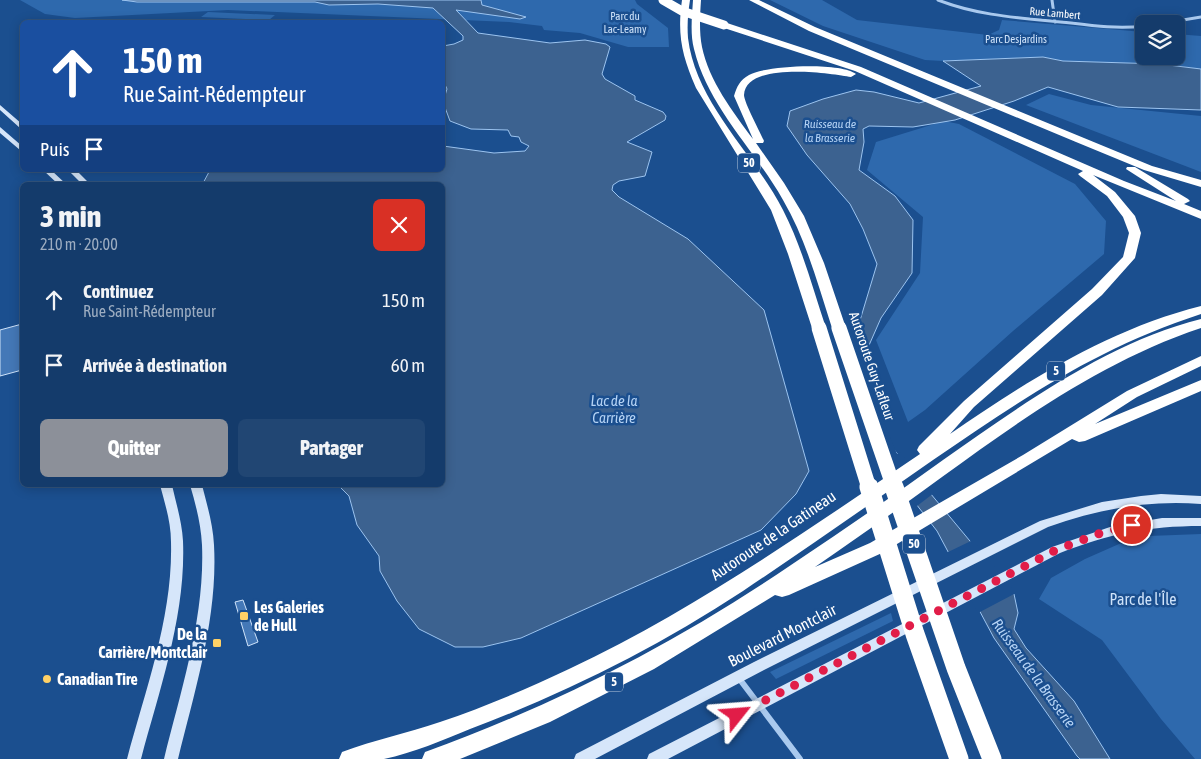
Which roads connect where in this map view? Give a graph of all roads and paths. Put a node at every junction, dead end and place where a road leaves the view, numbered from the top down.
1 (663, 0) edge
2 (686, 0) edge
3 (697, 0) edge
4 (753, 0) edge
5 (938, 0) edge
6 (1052, 0) edge
7 (1201, 17) edge
8 (1192, 18) junction
9 (1185, 19) edge
10 (1055, 22) junction
11 (1201, 22) edge
12 (1135, 27) edge
13 (914, 93) junction
14 (0, 107) edge
15 (20, 125) edge
16 (0, 129) edge
17 (1080, 140) junction
18 (20, 147) edge
19 (1047, 150) junction
20 (49, 172) edge
21 (74, 172) edge
22 (774, 174) junction
23 (60, 182) edge
24 (84, 182) edge
25 (1201, 184) edge
26 (1201, 214) edge
27 (1201, 310) edge
28 (1201, 323) edge
29 (1201, 360) edge
30 (1201, 385) edge
31 (1030, 459) junction
32 (906, 471) junction
33 (166, 487) edge
34 (196, 487) edge
35 (881, 500) junction
36 (1201, 500) edge
37 (1201, 522) edge
38 (739, 610) junction
39 (738, 677) junction
40 (758, 704) junction
41 (134, 759) edge
42 (171, 759) edge
43 (350, 759) edge
44 (434, 759) edge
45 (581, 759) edge
46 (654, 759) edge
47 (800, 759) edge
48 (959, 759) edge
49 (992, 759) edge

1 - 13 highway, bridge
2 - 48 highway, 50, bridge
3 - 22 highway, Autoroute Guy-Lafleur / 50
4 - 17 highway
5 - 10 street, Rue Lambert
6 - 10 street
7 - 8 street
8 - 9 street
8 - 11 street
10 - 12 street, Rue Lambert
13 - 19 highway
13 - 22 highway
14 - 15 main road
16 - 18 main road
17 - 25 highway
17 - 26 highway
19 - 26 highway
19 - 32 highway
20 - 23 main road
21 - 24 main road
22 - 49 highway, Autoroute Guy-Lafleur / 50, bridge
27 - 32 highway, Autoroute de la Gatineau / 5
28 - 35 highway, Autoroute de la Gatineau / 5
29 - 31 highway
30 - 31 highway
31 - 38 highway
32 - 35 highway, Autoroute de la Gatineau / 5
33 - 41 main road
34 - 42 main road
35 - 38 highway, Autoroute de la Gatineau / 5
35 - 43 highway, Autoroute de la Gatineau / 5
36 - 39 main road, Boulevard Montclair
37 - 40 main road
38 - 44 highway, Autoroute de la Gatineau / 5
39 - 40 street
39 - 45 main road, Boulevard Montclair
40 - 46 main road
40 - 47 street

